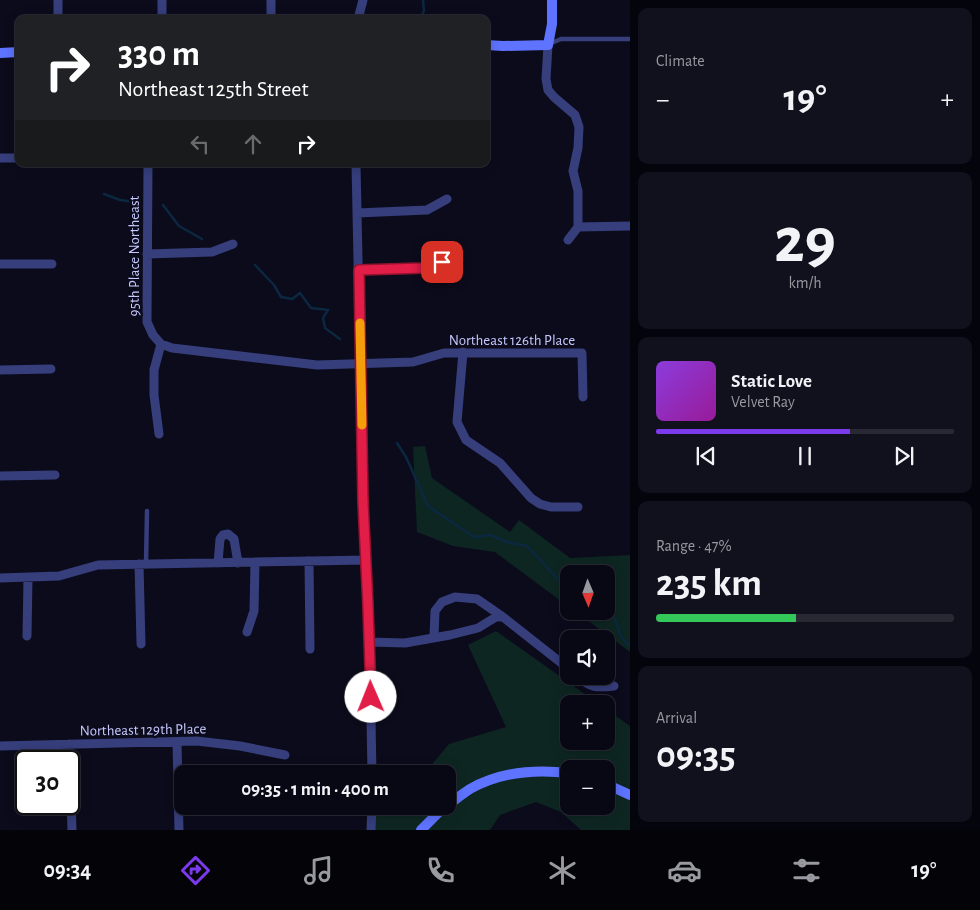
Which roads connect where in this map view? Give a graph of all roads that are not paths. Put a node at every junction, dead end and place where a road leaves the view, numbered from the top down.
1 (58, 0) edge
2 (162, 0) edge
3 (271, 0) edge
4 (362, 0) edge
5 (552, 0) edge
6 (58, 15) edge
7 (162, 15) edge
8 (271, 15) edge
9 (359, 15) edge
10 (630, 39) edge
11 (548, 44) junction
12 (490, 45) edge
13 (15, 52) edge
14 (0, 53) edge
15 (0, 158) edge
16 (15, 158) edge
17 (148, 167) edge
18 (356, 167) edge
19 (447, 199) dead end
20 (358, 212) junction
21 (630, 226) edge
22 (578, 227) junction
23 (568, 240) dead end
24 (233, 244) dead end
25 (148, 254) junction
26 (442, 262) dead end
27 (0, 264) edge
28 (52, 264) dead end
29 (359, 270) junction
30 (161, 344) junction
31 (463, 352) junction
32 (361, 364) junction
33 (51, 369) dead end
34 (0, 370) edge
35 (582, 398) dead end
36 (159, 434) dead end
37 (55, 475) dead end
38 (0, 476) edge
39 (578, 507) dead end
40 (147, 511) dead end
41 (366, 560) junction
42 (309, 561) junction
43 (254, 562) junction
44 (218, 563) junction
45 (238, 563) junction
46 (143, 564) junction
47 (0, 578) edge
48 (28, 578) junction
49 (504, 617) junction
50 (247, 632) dead end
51 (27, 636) dead end
52 (434, 637) junction
53 (370, 642) junction
54 (141, 644) dead end
55 (310, 649) dead end
56 (560, 662) edge
57 (588, 685) edge
58 (614, 686) dead end
59 (177, 742) junction
60 (69, 744) junction
61 (0, 746) edge
62 (285, 755) dead end
63 (372, 765) edge
64 (560, 772) edge
65 (615, 788) edge
66 (630, 795) edge
67 (456, 799) edge
68 (372, 815) edge
69 (437, 815) edge
70 (72, 830) edge
71 (179, 830) edge
72 (371, 830) edge
73 (421, 830) edge

1 - 6 street
2 - 7 street
3 - 8 street
4 - 9 street
5 - 11 street
10 - 11 lane
11 - 12 street
11 - 22 street
13 - 14 street
15 - 16 street
17 - 25 street, 95th Place Northeast
18 - 20 street
19 - 20 street
20 - 29 street
21 - 22 street
22 - 23 street
24 - 25 street
25 - 30 street, 95th Place Northeast
26 - 29 street
27 - 28 street
29 - 32 street
30 - 32 street, Northeast 126th Place
30 - 36 street
31 - 32 street, Northeast 126th Place
31 - 35 street, Northeast 126th Place
31 - 39 street
32 - 41 street
33 - 34 street
37 - 38 street
40 - 46 lane
41 - 42 street
41 - 53 street
42 - 43 street
42 - 55 street
43 - 45 street
43 - 50 street
44 - 45 street
44 - 45 street
44 - 46 street
46 - 48 street
46 - 54 street
47 - 48 street
48 - 51 street
49 - 52 street
49 - 52 street
49 - 56 street
52 - 53 street
53 - 63 street
57 - 58 street
59 - 60 street, Northeast 129th Place
59 - 62 street, Northeast 129th Place
59 - 71 street
60 - 61 street, Northeast 129th Place
60 - 70 street
64 - 67 street
65 - 66 street
68 - 72 street
69 - 73 street

